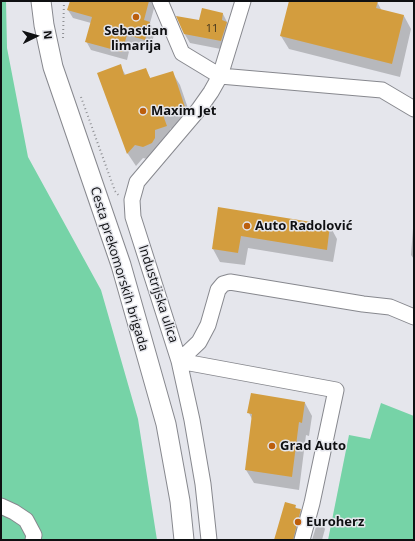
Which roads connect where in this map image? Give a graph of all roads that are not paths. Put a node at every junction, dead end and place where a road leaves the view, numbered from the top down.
1 (41, 1) edge
2 (160, 1) edge
3 (243, 1) edge
4 (220, 76) junction
5 (414, 109) edge
6 (414, 317) edge
7 (179, 361) junction
8 (1, 506) edge
9 (33, 540) edge
10 (184, 540) edge
11 (209, 540) edge
12 (302, 540) edge

1 - 10 main road, Cesta prekomorskih brigada
2 - 4 street
3 - 4 street, Industrijska ulica
4 - 5 street
4 - 7 street, Industrijska ulica
6 - 7 street
7 - 11 street, Industrijska ulica
7 - 12 street
8 - 9 street

